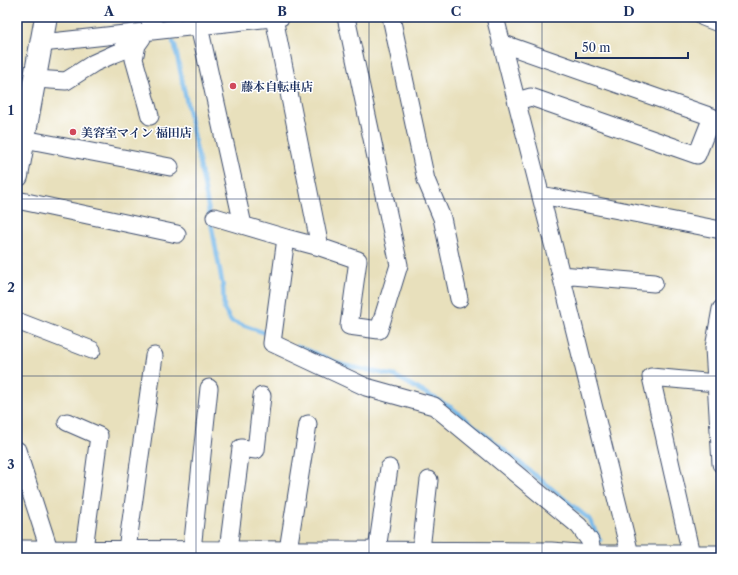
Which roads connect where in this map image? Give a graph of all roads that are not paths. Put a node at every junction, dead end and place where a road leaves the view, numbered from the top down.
1 (46, 17) edge
2 (277, 17) edge
3 (346, 17) edge
4 (391, 17) edge
5 (495, 17) edge
6 (703, 17) edge
7 (200, 21) edge
8 (721, 24) edge
9 (151, 26) edge
10 (42, 43) junction
11 (501, 43) junction
12 (136, 45) junction
13 (35, 79) junction
14 (517, 102) junction
15 (150, 116) dead end
16 (24, 139) junction
17 (170, 167) dead end
18 (17, 176) edge
19 (541, 194) junction
20 (17, 200) edge
21 (216, 217) dead end
22 (243, 225) junction
23 (719, 225) edge
24 (177, 234) dead end
25 (286, 238) junction
26 (320, 247) junction
27 (562, 275) junction
28 (654, 284) dead end
29 (459, 299) dead end
30 (721, 309) edge
31 (17, 321) edge
32 (92, 350) dead end
33 (154, 356) dead end
34 (716, 382) junction
35 (209, 388) dead end
36 (262, 396) dead end
37 (67, 422) dead end
38 (308, 424) dead end
39 (17, 450) edge
40 (721, 464) edge
41 (389, 468) dead end
42 (429, 480) dead end
43 (17, 548) edge
44 (49, 549) junction
45 (84, 549) junction
46 (127, 549) junction
47 (192, 550) junction
48 (377, 550) junction
49 (234, 552) edge
50 (278, 553) edge
51 (331, 554) edge
52 (420, 554) edge
53 (691, 554) junction
54 (721, 554) edge
55 (619, 555) edge
56 (593, 556) edge

1 - 10 main road
2 - 7 street
2 - 26 street
3 - 26 street
4 - 29 street
5 - 11 street
6 - 8 street
7 - 9 street
7 - 22 street
9 - 10 street
9 - 12 street
10 - 13 main road
11 - 14 street
11 - 14 street
12 - 13 street
12 - 15 street
13 - 16 main road
14 - 19 street
16 - 17 street
16 - 18 main road
19 - 23 street
19 - 27 street
20 - 24 street
21 - 22 street
22 - 25 street
25 - 26 street
25 - 56 street
27 - 28 street
27 - 55 street
30 - 34 street
31 - 32 street
33 - 46 street
34 - 40 street
34 - 53 street
35 - 47 street
36 - 49 street
37 - 45 street
38 - 50 street
39 - 44 street
41 - 48 street
42 - 52 street
43 - 44 street
44 - 45 street
45 - 46 street
46 - 47 street
47 - 49 street
48 - 51 street
48 - 52 street
49 - 50 street
50 - 51 street
52 - 56 street
53 - 54 street
53 - 55 street
55 - 56 street

